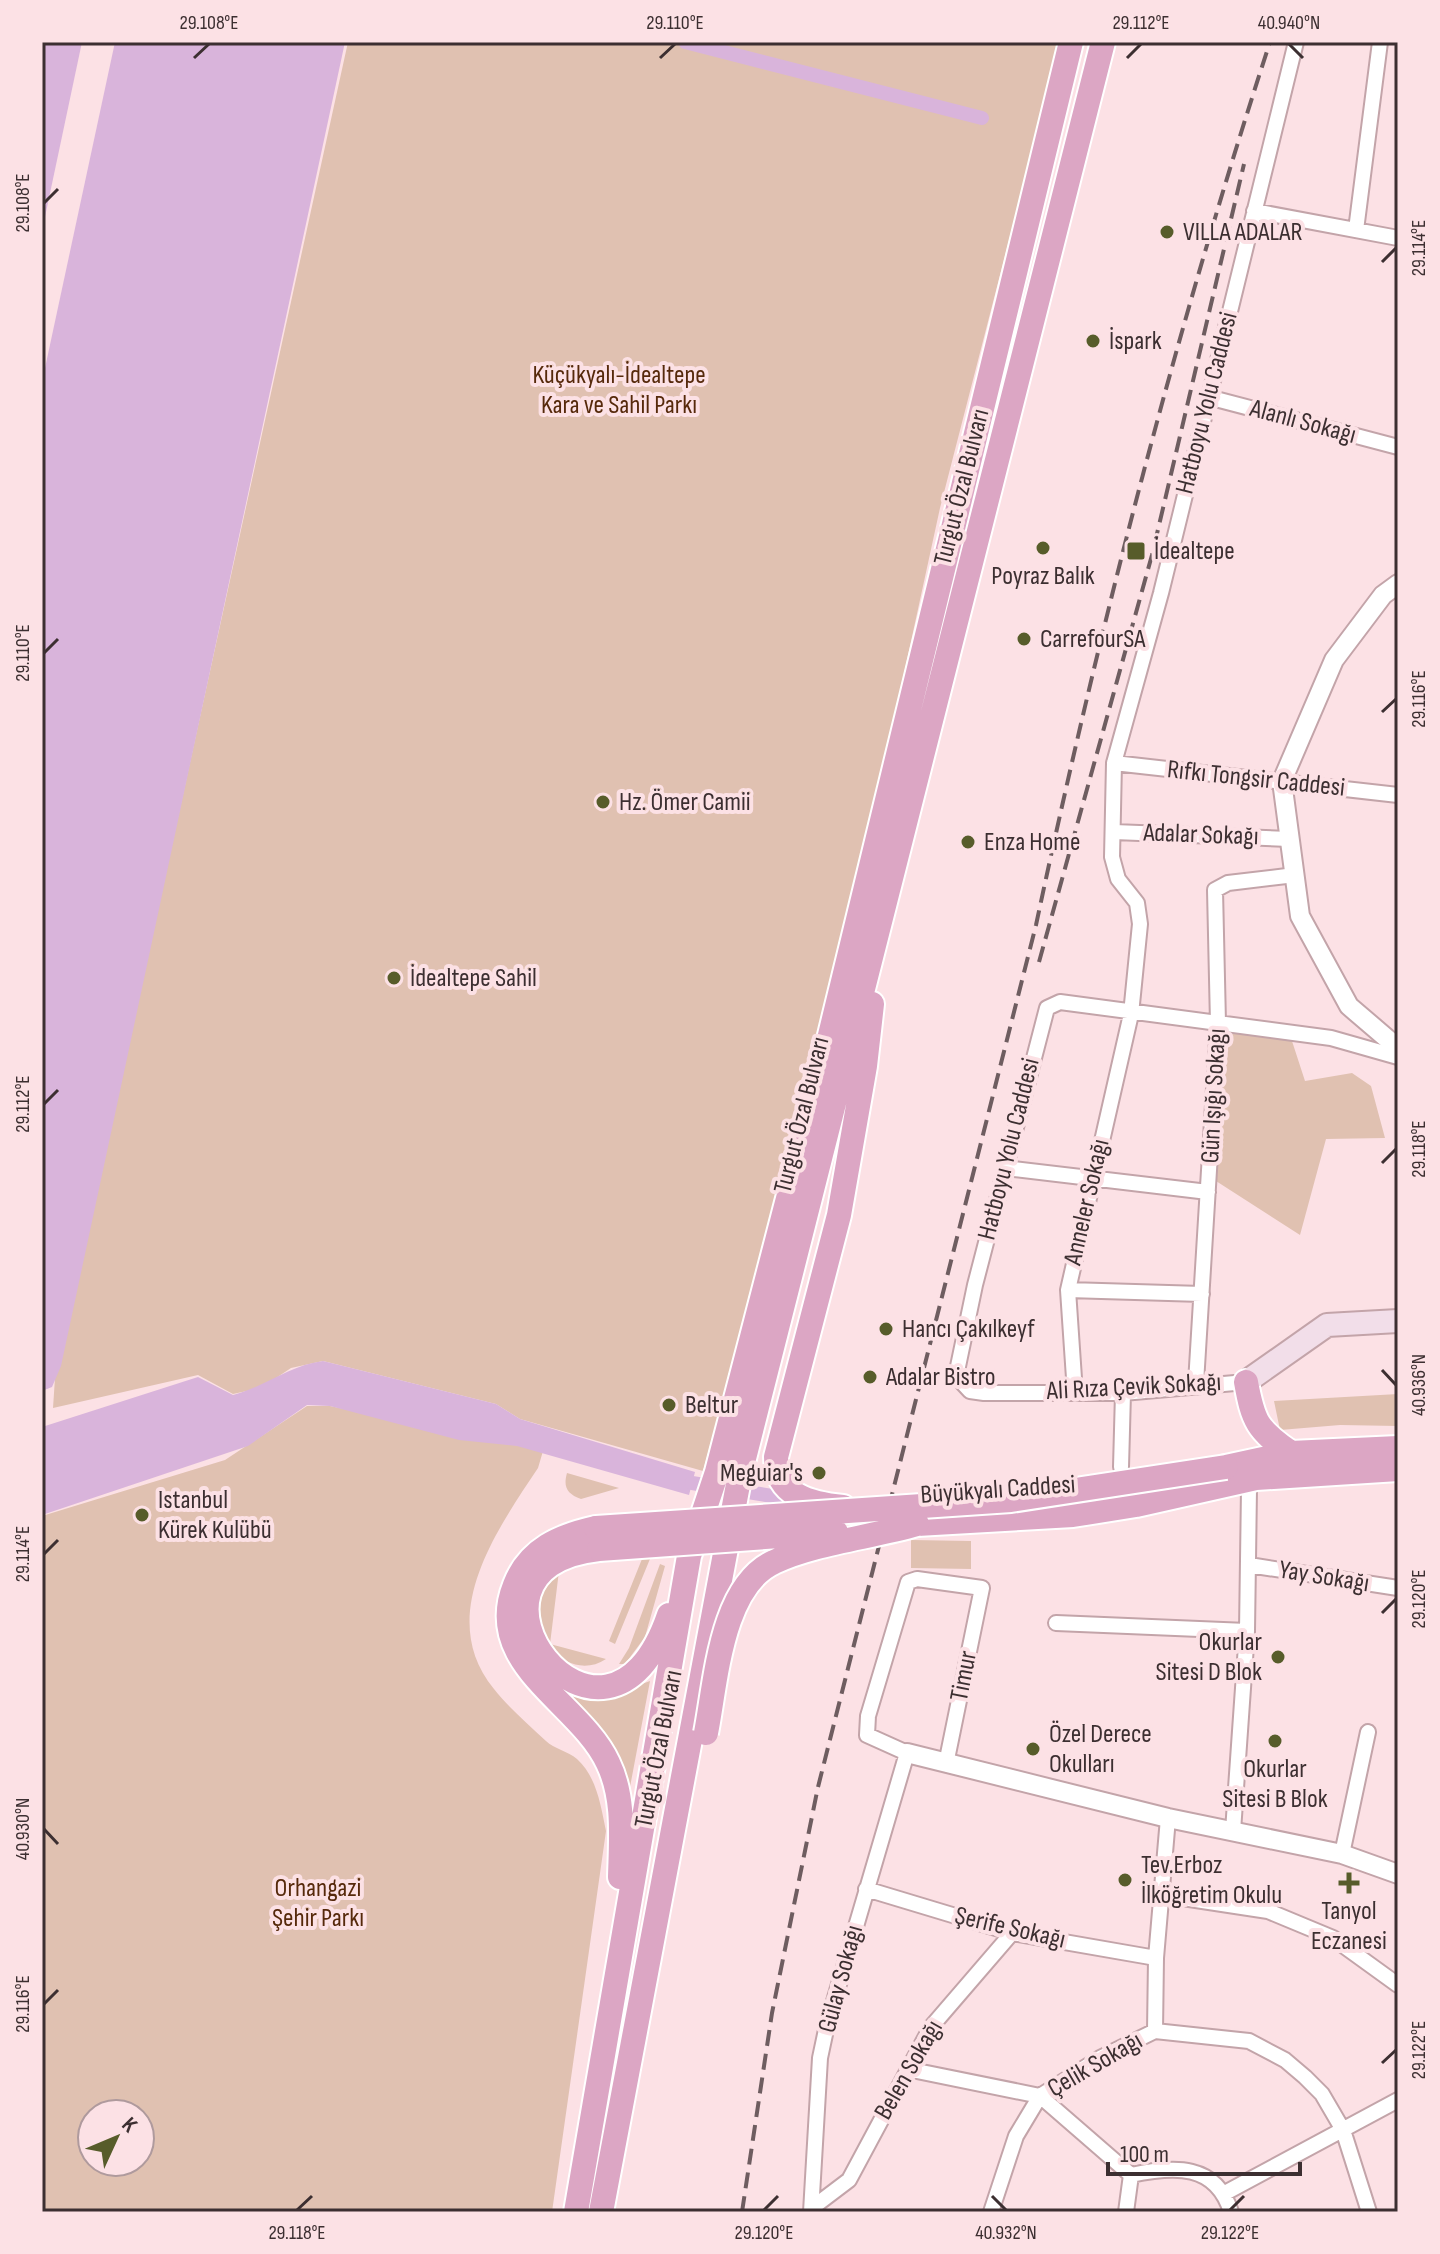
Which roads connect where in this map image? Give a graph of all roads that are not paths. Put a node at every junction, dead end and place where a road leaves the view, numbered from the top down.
1 (1071, 42) edge
2 (1103, 42) edge
3 (1296, 42) edge
4 (1380, 42) edge
5 (1254, 211) junction
6 (1356, 230) junction
7 (1398, 238) edge
8 (1208, 397) junction
9 (1398, 447) edge
10 (1398, 584) edge
11 (1114, 763) junction
12 (1282, 781) junction
13 (1398, 795) edge
14 (1114, 832) junction
15 (1289, 839) junction
16 (1295, 875) junction
17 (881, 917) junction
18 (1131, 1014) junction
19 (1218, 1023) junction
20 (1398, 1048) edge
21 (1398, 1057) edge
22 (1005, 1168) junction
23 (1092, 1180) junction
24 (1208, 1192) junction
25 (1068, 1290) junction
26 (1202, 1294) junction
27 (1398, 1321) edge
28 (956, 1376) joint
29 (1246, 1382) junction
30 (1196, 1383) junction
31 (1075, 1393) junction
32 (1123, 1393) junction
33 (1398, 1448) edge
34 (1291, 1453) junction
35 (1121, 1467) dead end
36 (1398, 1469) edge
37 (1362, 1470) junction
38 (728, 1473) junction
39 (1226, 1476) junction
40 (1256, 1478) junction
41 (1398, 1481) edge
42 (853, 1508) junction
43 (917, 1524) junction
44 (597, 1538) junction
45 (689, 1556) junction
46 (1249, 1565) junction
47 (1398, 1588) edge
48 (1056, 1623) dead end
49 (1247, 1631) junction
50 (1368, 1732) dead end
51 (907, 1753) junction
52 (946, 1764) junction
53 (1168, 1818) junction
54 (1233, 1831) junction
55 (1342, 1854) junction
56 (1398, 1874) edge
57 (866, 1889) junction
58 (1163, 1895) junction
59 (623, 1931) junction
60 (1012, 1933) junction
61 (1156, 1958) junction
62 (1398, 1985) edge
63 (639, 2003) junction
64 (1155, 2031) junction
65 (907, 2069) junction
66 (1040, 2096) junction
67 (1398, 2100) edge
68 (1343, 2130) junction
69 (1131, 2175) junction
70 (1225, 2193) junction
71 (812, 2210) edge
72 (576, 2212) edge
73 (601, 2212) edge
74 (991, 2212) edge
75 (1126, 2212) edge
76 (1231, 2212) edge
77 (1369, 2212) edge

1 - 38 highway, Turgut Özal Bulvarı
2 - 17 highway, Turgut Özal Bulvarı
3 - 5 street, Hatboyu Yolu Caddesi
4 - 6 street
5 - 6 street
5 - 8 street, Hatboyu Yolu Caddesi
6 - 7 street
8 - 9 street, Alanlı Sokağı
8 - 11 street, Hatboyu Yolu Caddesi
10 - 12 street
11 - 12 street, Rıfkı Tongsir Caddesi
11 - 14 street, Hatboyu Yolu Caddesi
12 - 13 street, Rıfkı Tongsir Caddesi
12 - 15 street
14 - 15 street, Adalar Sokağı
14 - 18 street, Anneler Sokağı
15 - 16 street
16 - 19 street, Gün Işığı Sokağı
16 - 20 street
17 - 38 highway, Turgut Özal Bulvarı
17 - 42 highway, bridge
18 - 19 street
18 - 22 street, Hatboyu Yolu Caddesi
18 - 23 street, Anneler Sokağı
19 - 21 street
19 - 24 street, Gün Işığı Sokağı
22 - 23 street
22 - 28 street, Hatboyu Yolu Caddesi
23 - 24 street
23 - 25 street, Anneler Sokağı
24 - 26 street, Gün Işığı Sokağı
25 - 26 street
25 - 31 street, Anneler Sokağı
26 - 30 street, Gün Işığı Sokağı
27 - 29 main road, Ali Rıza Çevik Sokağı
28 - 31 street, Ali Rıza Çevik Sokağı
29 - 30 street, Ali Rıza Çevik Sokağı
29 - 34 highway
30 - 32 street, Ali Rıza Çevik Sokağı
31 - 32 street, Ali Rıza Çevik Sokağı
32 - 35 street
33 - 34 highway, Büyükyalı Caddesi
34 - 39 highway, Büyükyalı Caddesi
36 - 37 highway, Büyükyalı Caddesi
37 - 40 highway, Büyükyalı Caddesi
37 - 41 highway
38 - 45 highway, Turgut Özal Bulvarı
38 - 63 highway, Turgut Özal Bulvarı
39 - 40 highway, Büyükyalı Caddesi
39 - 42 highway, Büyükyalı Caddesi, bridge
39 - 43 highway, Büyükyalı Caddesi
40 - 46 street
42 - 44 highway, bridge
43 - 44 highway, Büyükyalı Caddesi, bridge
43 - 63 highway, bridge
44 - 45 highway
44 - 59 highway
45 - 59 highway, Turgut Özal Bulvarı
46 - 47 street, Yay Sokağı
46 - 49 street
48 - 49 street
49 - 54 street
50 - 55 street
51 - 52 street
51 - 52 street, Timur
51 - 57 street, Gülay Sokağı
52 - 53 street
53 - 54 street
53 - 58 street
54 - 55 street
55 - 56 street
57 - 60 street, Şerife Sokağı
57 - 71 street, Gülay Sokağı
58 - 61 street
58 - 62 street
59 - 72 highway, Turgut Özal Bulvarı
60 - 61 street, Şerife Sokağı
60 - 65 street, Belen Sokağı
61 - 64 street
63 - 73 highway, Turgut Özal Bulvarı
64 - 66 street, Çelik Sokağı
64 - 68 street, Çelik Sokağı
65 - 66 street
65 - 71 street, Belen Sokağı
66 - 69 street
66 - 74 street, Çelik Sokağı
67 - 68 street
68 - 70 street
68 - 77 street, Çelik Sokağı
69 - 70 street
69 - 75 street
70 - 76 street

